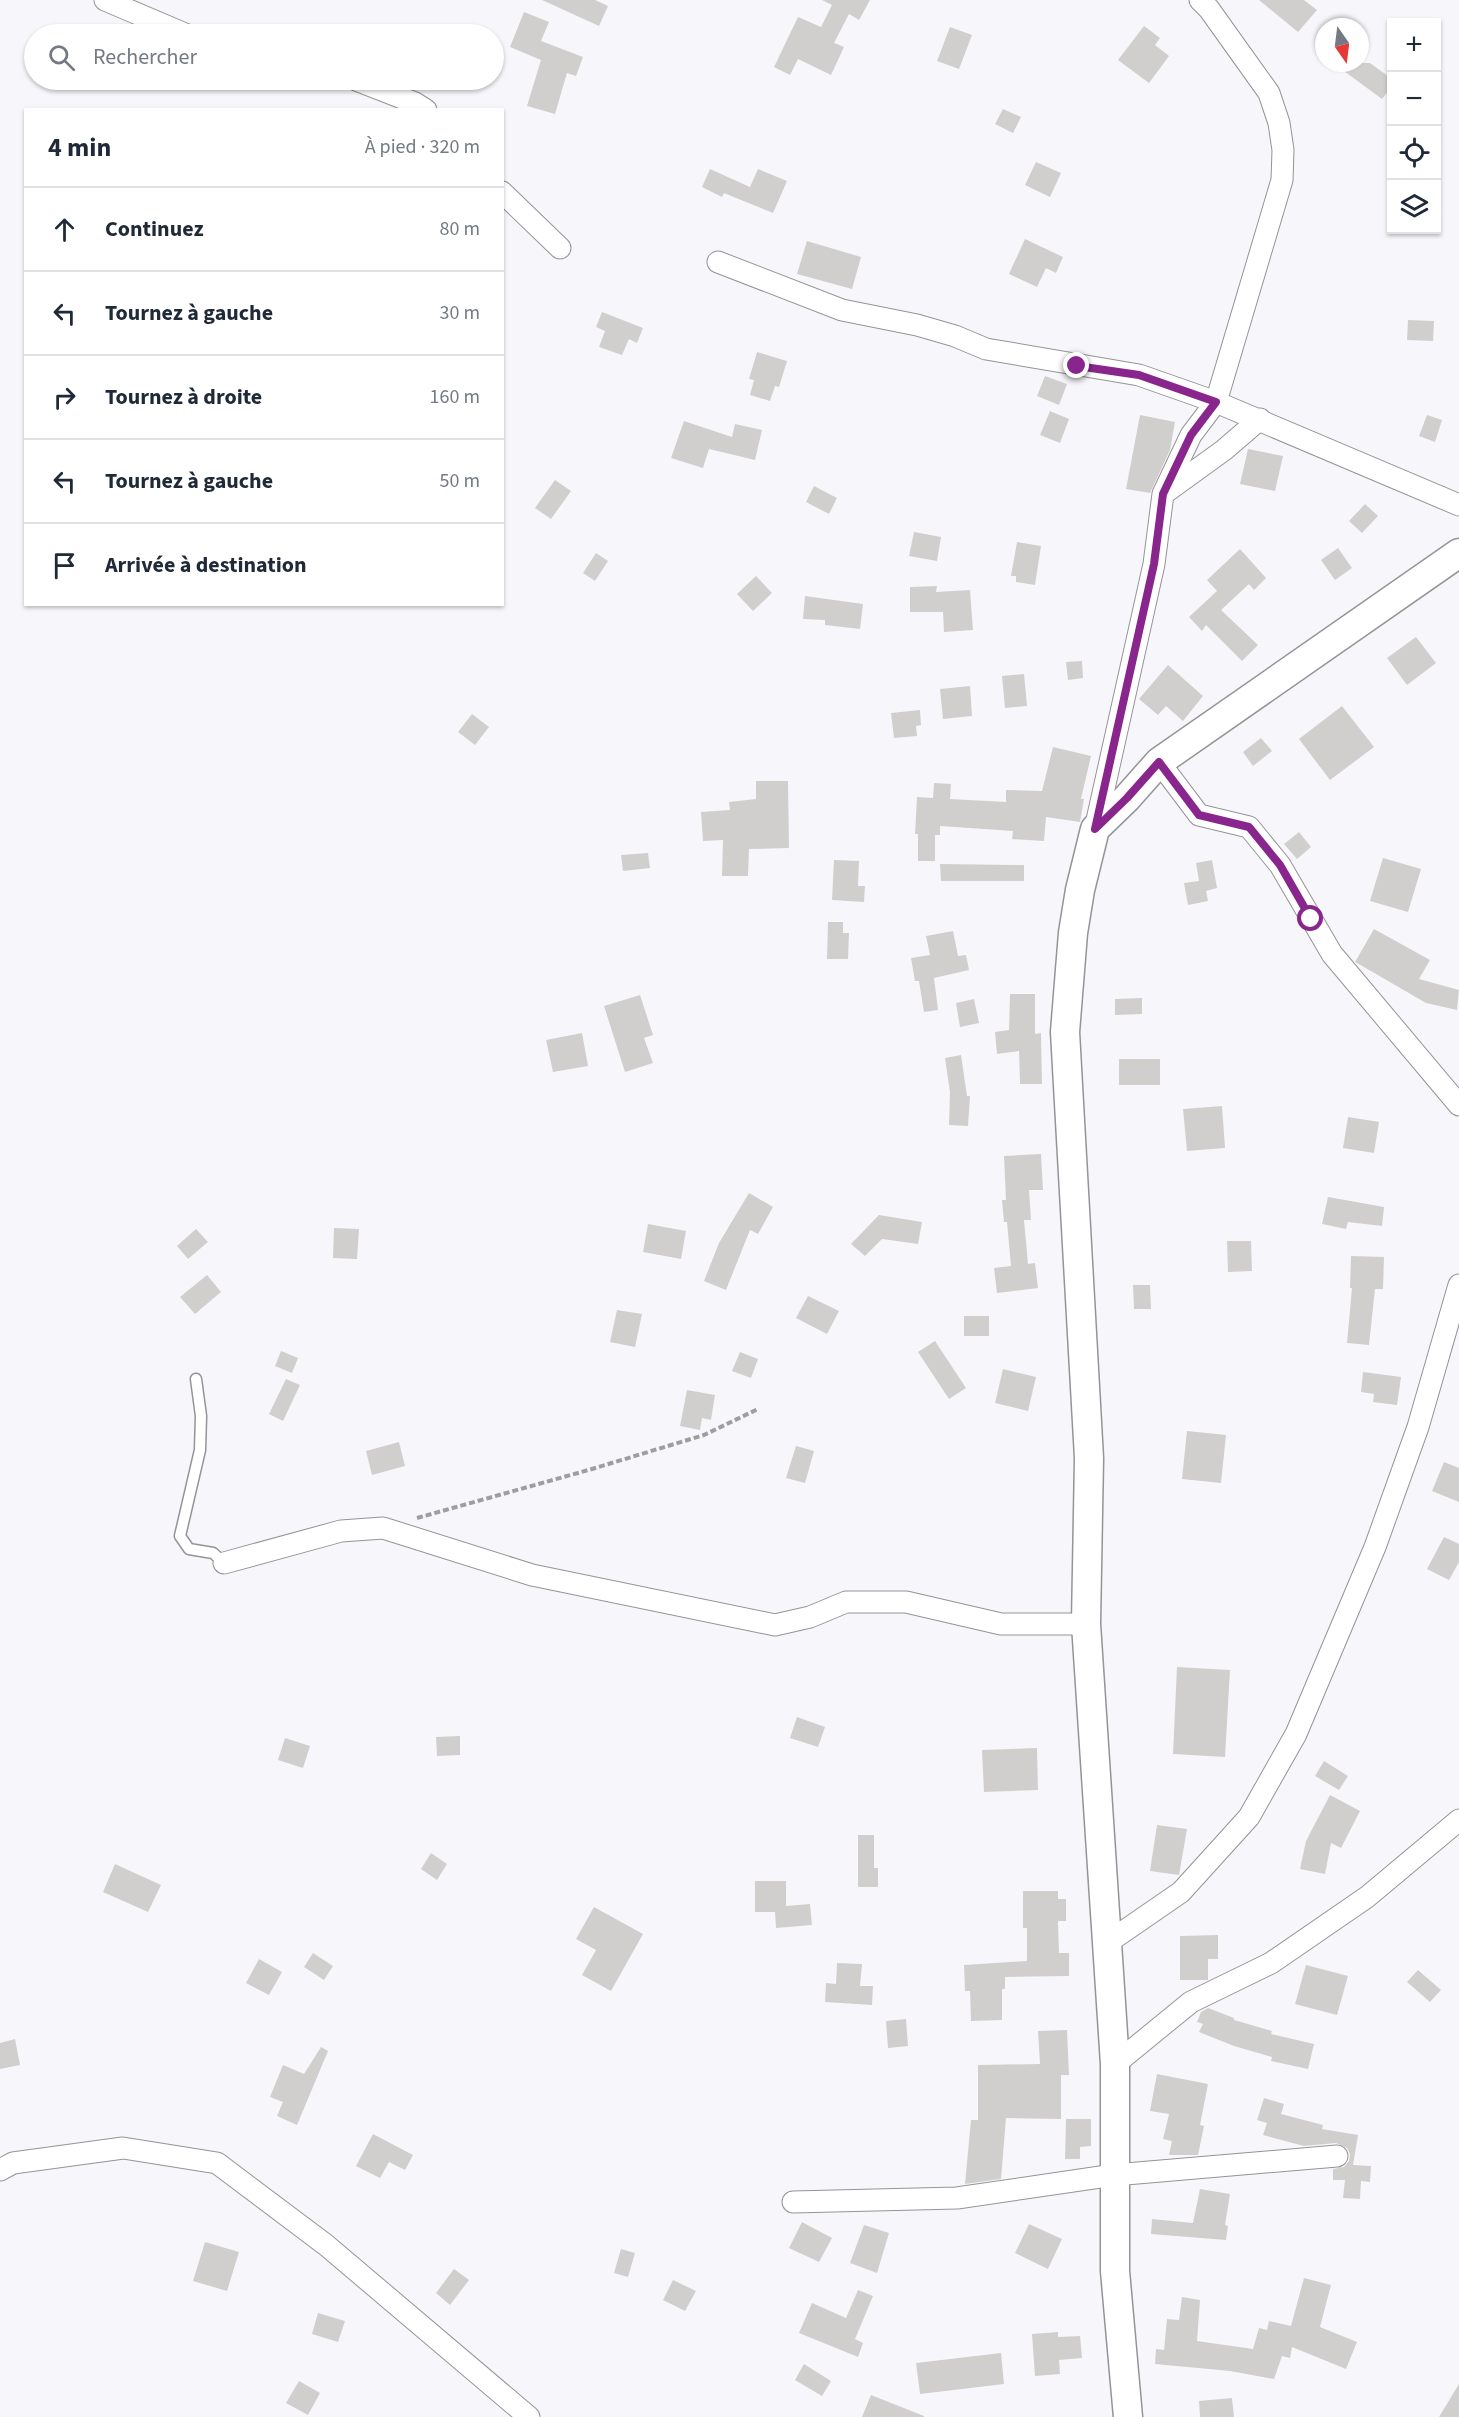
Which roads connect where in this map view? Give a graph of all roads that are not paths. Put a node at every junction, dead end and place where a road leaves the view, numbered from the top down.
1 (105, 0) edge
2 (1200, 0) edge
3 (162, 24) edge
4 (382, 90) edge
5 (423, 108) edge
6 (504, 194) edge
7 (560, 248) dead end
8 (718, 262) dead end
9 (1216, 402) junction
10 (1260, 419) junction
11 (1163, 494) junction
12 (1459, 505) edge
13 (1459, 553) edge
14 (1159, 762) junction
15 (1095, 829) junction
16 (1459, 1105) edge
17 (1459, 1285) edge
18 (196, 1379) dead end
19 (224, 1563) joint
20 (1086, 1624) junction
21 (1459, 1820) edge
22 (1107, 1943) junction
23 (1115, 2064) junction
24 (1336, 2156) dead end
25 (0, 2170) edge
26 (1114, 2175) junction
27 (793, 2202) dead end
28 (529, 2417) edge
29 (1128, 2417) edge

1 - 3 street
2 - 9 street
4 - 5 street
6 - 7 street
8 - 9 street
9 - 10 street
9 - 11 street
10 - 11 street
10 - 12 street
11 - 15 street
13 - 14 street
14 - 15 street
14 - 16 street
15 - 20 street
17 - 22 street
18 - 19 lane
19 - 20 street
20 - 22 street
21 - 23 street
22 - 23 street
23 - 26 street
24 - 26 street
25 - 28 street
26 - 27 street
26 - 29 street

